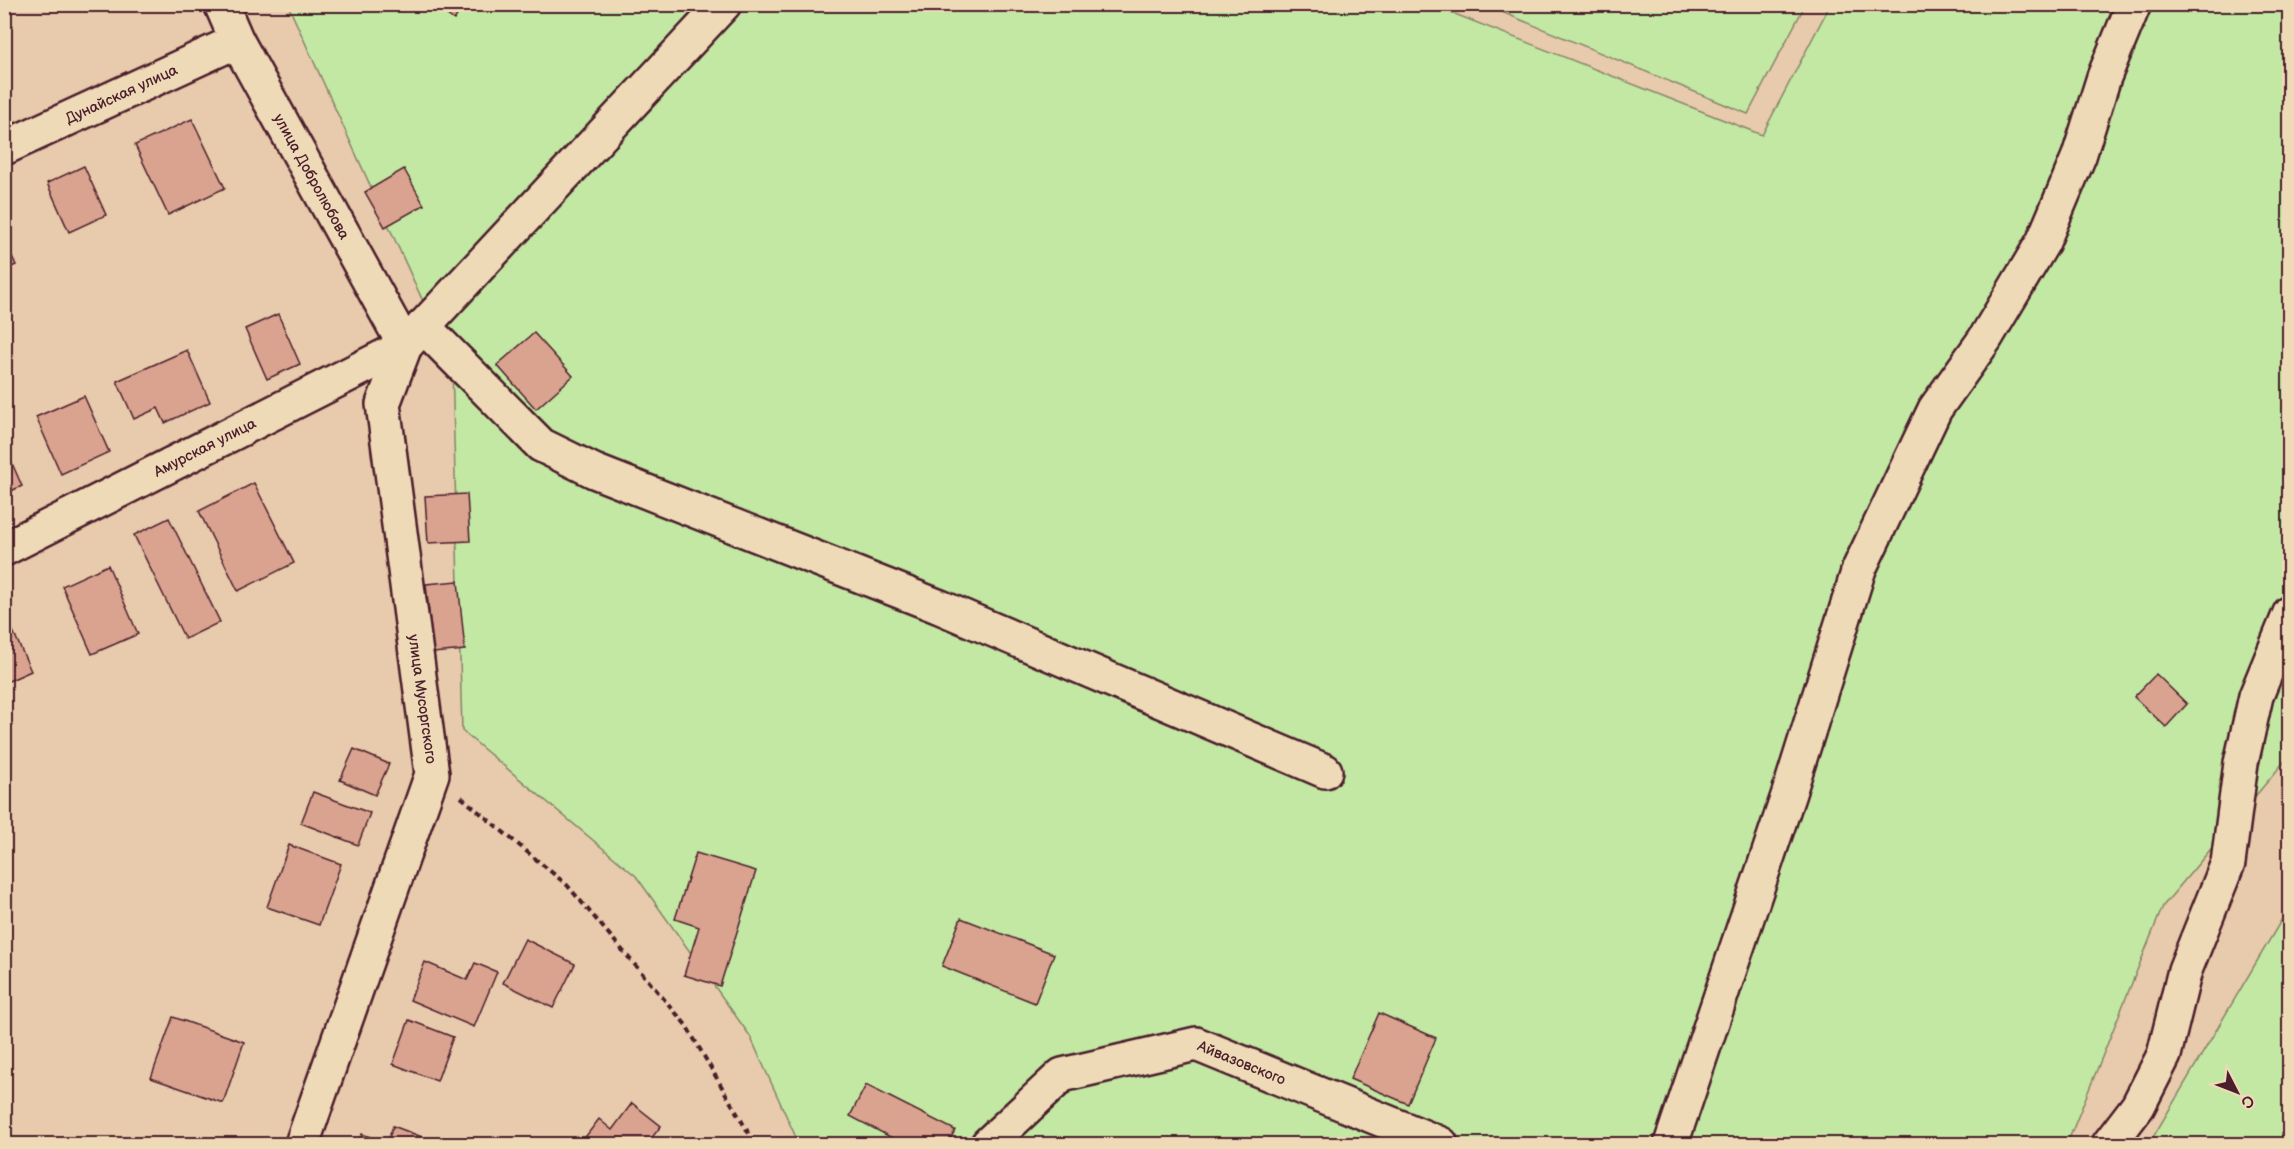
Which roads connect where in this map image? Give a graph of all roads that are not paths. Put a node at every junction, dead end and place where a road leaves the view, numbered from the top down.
1 (221, 4) edge
2 (724, 4) edge
3 (2134, 4) edge
4 (237, 41) junction
5 (4, 148) edge
6 (414, 336) junction
7 (4, 549) edge
8 (2289, 613) edge
9 (1325, 771) dead end
10 (302, 1144) edge
11 (988, 1144) edge
12 (1441, 1144) edge
13 (1671, 1144) edge
14 (2109, 1144) edge

1 - 4 street, улица Добролюбова
2 - 6 street
3 - 13 street
4 - 5 street, Дунайская улица
4 - 6 street, улица Добролюбова
6 - 7 street, Амурская улица
6 - 9 street, улица Добролюбова
6 - 10 street, улица Мусоргского
8 - 14 street
11 - 12 street, Айвазовского

